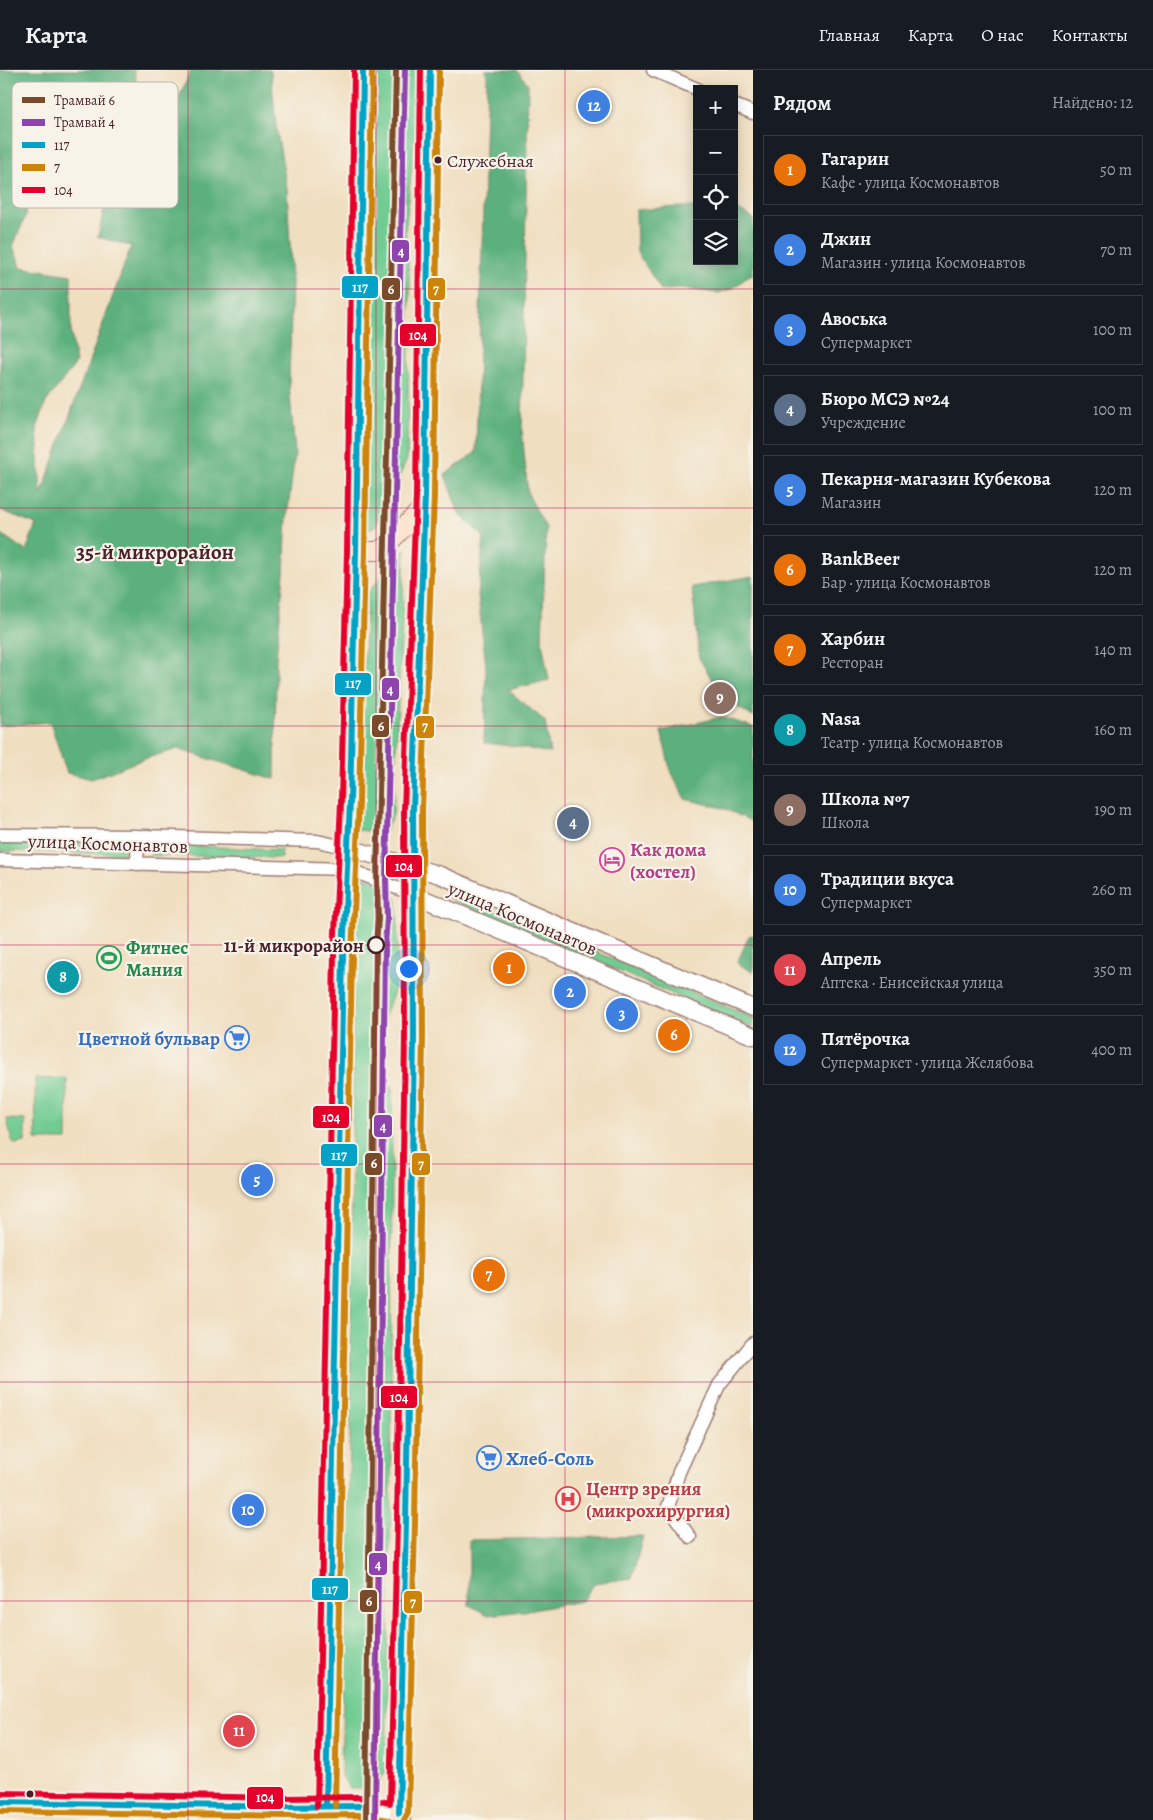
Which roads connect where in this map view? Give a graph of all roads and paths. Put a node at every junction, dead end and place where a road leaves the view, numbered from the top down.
1 (363, 70) edge
2 (430, 70) edge
3 (653, 70) edge
4 (693, 87) edge
5 (738, 107) edge
6 (753, 113) edge
7 (425, 505) junction
8 (356, 551) junction
9 (0, 835) edge
10 (138, 836) junction
11 (349, 848) junction
12 (0, 860) edge
13 (137, 864) junction
14 (412, 866) junction
15 (348, 870) junction
16 (412, 894) junction
17 (753, 1008) edge
18 (753, 1036) edge
19 (753, 1343) edge
20 (690, 1537) dead end
21 (0, 1802) edge
22 (326, 1813) edge
23 (401, 1818) edge

1 - 8 main road
2 - 7 main road
3 - 4 street
5 - 6 street
7 - 8 main road
7 - 14 main road
8 - 11 main road
9 - 10 street, улица Космонавтов
10 - 11 street, улица Космонавтов
10 - 13 street
11 - 14 street, улица Космонавтов
11 - 15 main road
12 - 13 street, улица Космонавтов
13 - 15 street, улица Космонавтов
14 - 16 main road
14 - 17 street, улица Космонавтов
15 - 16 street, улица Космонавтов
15 - 22 main road
16 - 18 street, улица Космонавтов
16 - 23 main road
19 - 20 street
21 - 22 street
22 - 23 street

